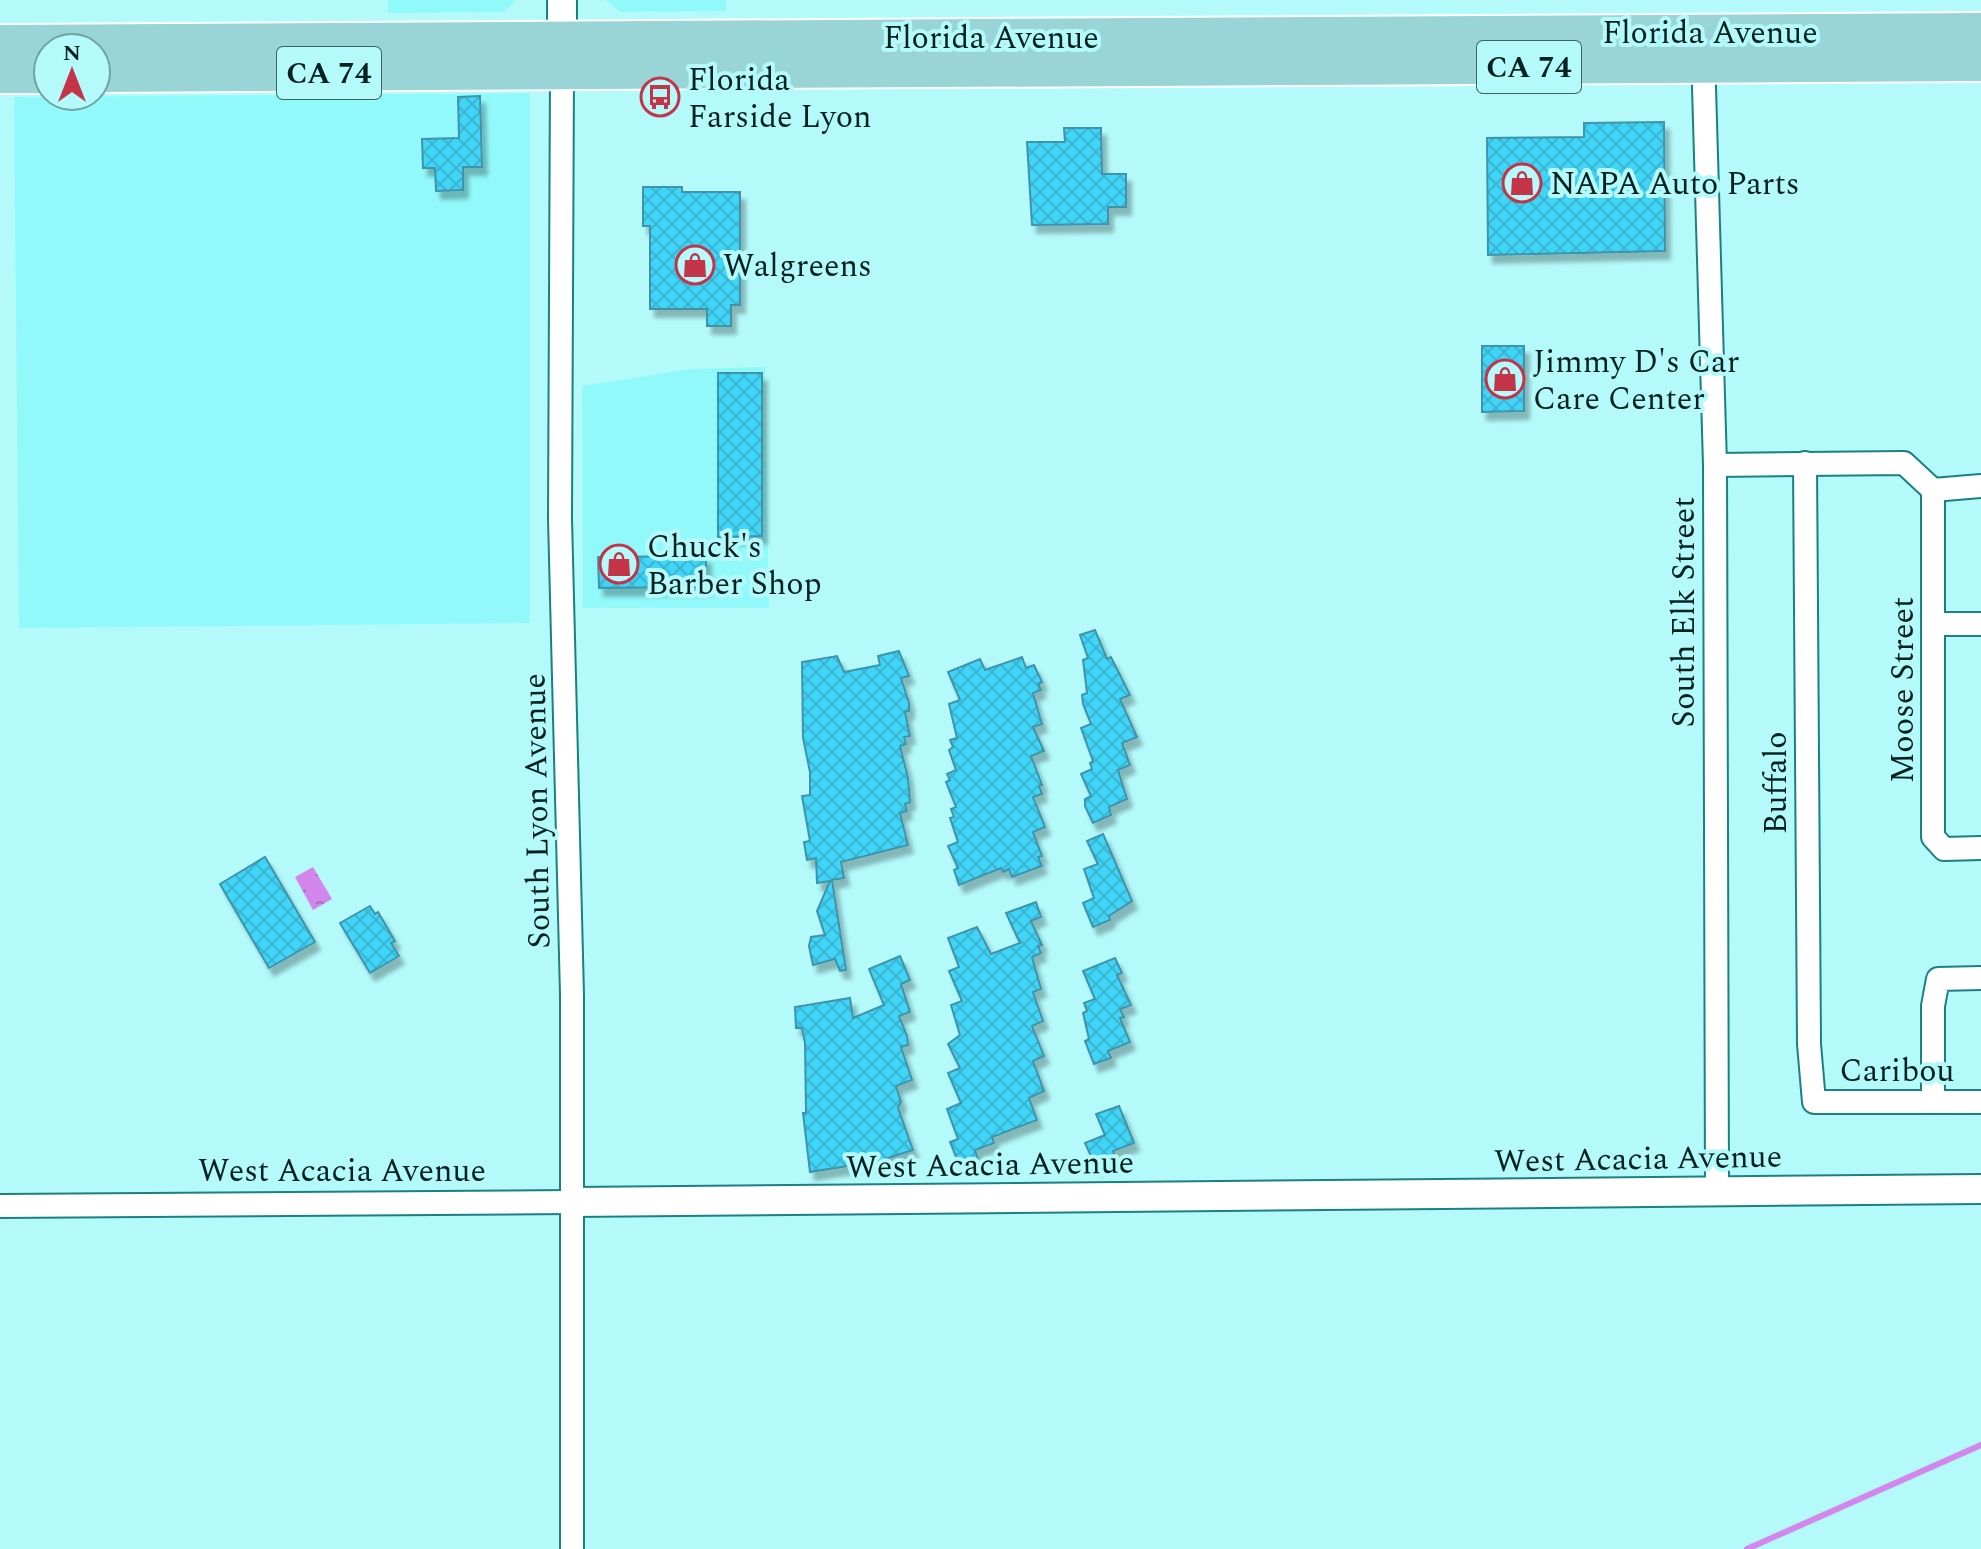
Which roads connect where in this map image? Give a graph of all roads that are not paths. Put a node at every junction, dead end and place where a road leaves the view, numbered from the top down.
1 (562, 0) edge
2 (1981, 31) edge
3 (1323, 35) junction
4 (0, 43) edge
5 (1703, 49) junction
6 (562, 56) junction
7 (1981, 63) edge
8 (1023, 70) junction
9 (112, 73) edge
10 (0, 75) edge
11 (32, 75) edge
12 (1805, 463) junction
13 (1715, 465) junction
14 (1981, 486) edge
15 (1933, 490) junction
16 (1935, 624) junction
17 (1981, 624) edge
18 (1981, 848) edge
19 (1981, 978) edge
20 (1814, 1102) joint
21 (1933, 1102) junction
22 (1981, 1102) edge
23 (1981, 1189) edge
24 (1717, 1192) junction
25 (572, 1202) junction
26 (0, 1206) edge
27 (572, 1549) edge

1 - 6 street
2 - 5 main road, Florida Avenue
3 - 5 main road, Florida Avenue
3 - 6 main road, Florida Avenue
3 - 8 main road
4 - 6 main road, Florida Avenue
5 - 7 main road, Florida Avenue / CA 74
5 - 8 main road, Florida Avenue / CA 74
5 - 13 street, South Elk Street
6 - 8 main road, Florida Avenue / CA 74
6 - 9 main road, Florida Avenue / CA 74
6 - 25 street, South Lyon Avenue
10 - 11 main road
12 - 13 street
12 - 15 street
12 - 20 street, Buffalo
13 - 24 street, South Elk Street
14 - 15 street
15 - 16 street, Moose Street
16 - 17 street
16 - 18 street, Moose Street
19 - 21 street
20 - 21 street, Caribou
21 - 22 street, Caribou
23 - 24 street, West Acacia Avenue
24 - 25 street, West Acacia Avenue
25 - 26 street, West Acacia Avenue
25 - 27 street, South Lyon Avenue

